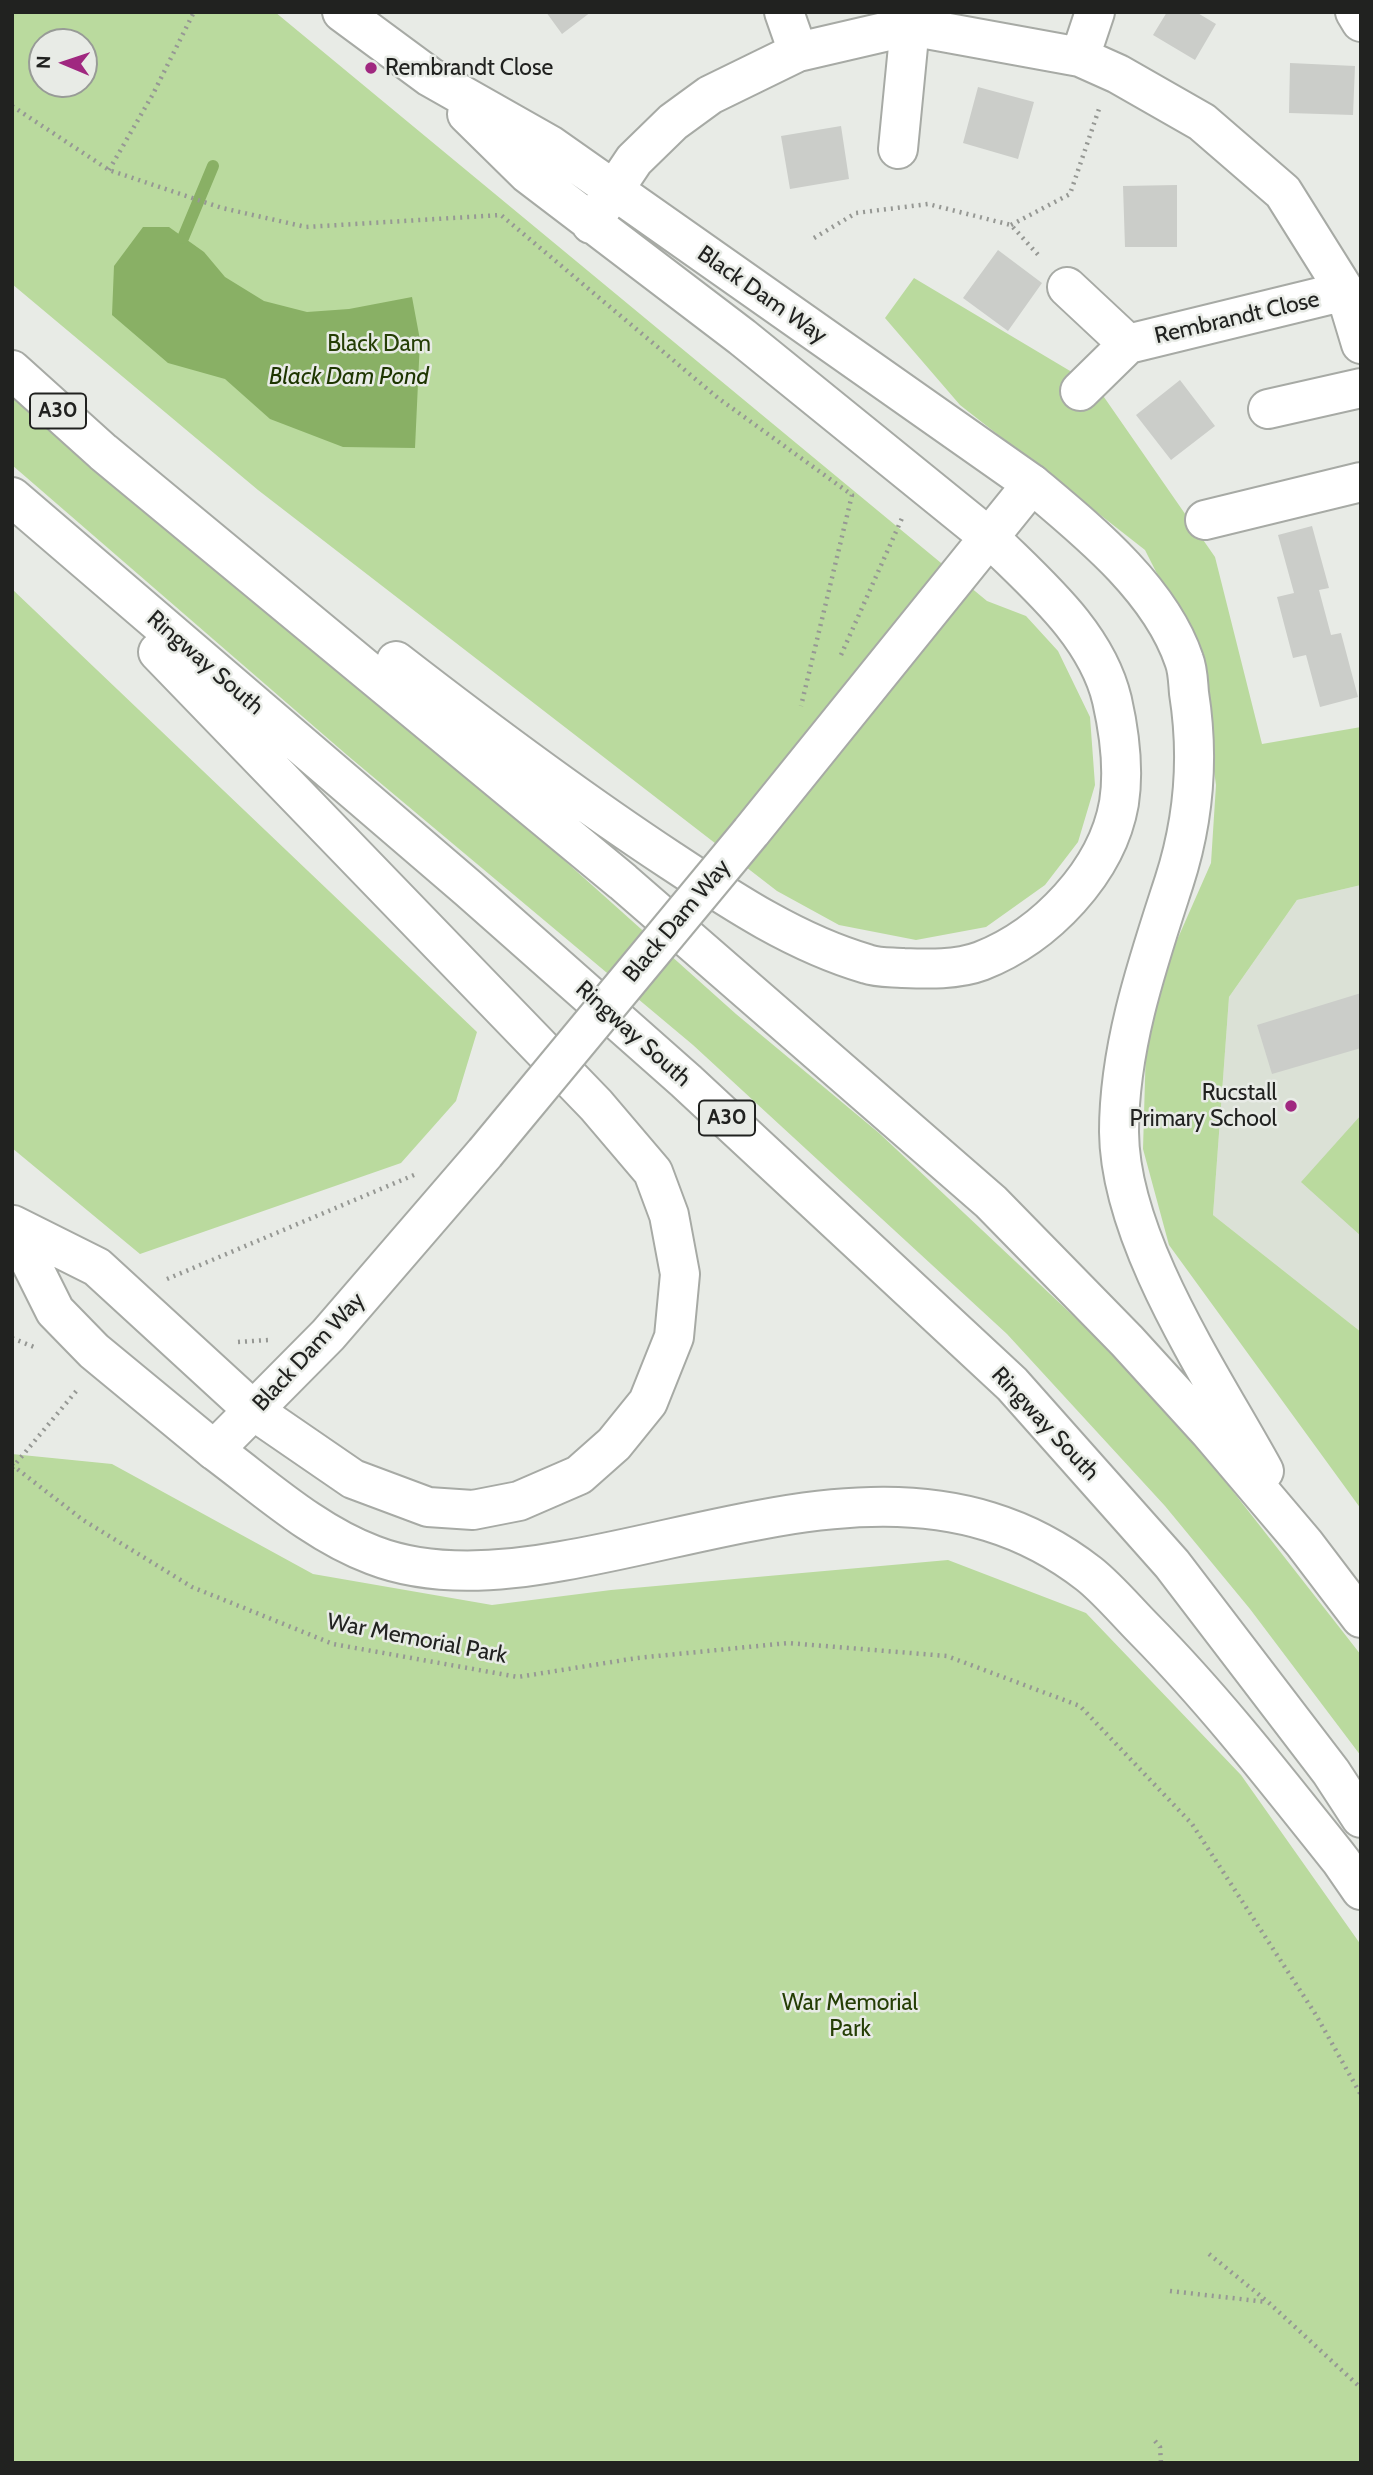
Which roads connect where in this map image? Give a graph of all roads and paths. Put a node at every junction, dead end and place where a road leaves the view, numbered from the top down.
1 (194, 12) edge
2 (342, 12) edge
3 (783, 12) edge
4 (1095, 12) edge
5 (910, 26) junction
6 (798, 52) junction
7 (1080, 57) junction
8 (1118, 74) junction
9 (430, 77) junction
10 (12, 106) edge
11 (898, 149) dead end
12 (109, 170) junction
13 (614, 191) junction
14 (591, 224) junction
15 (1012, 225) junction
16 (814, 238) dead end
17 (1067, 288) joint
18 (1345, 291) junction
19 (1128, 344) junction
20 (1361, 344) edge
21 (12, 370) edge
22 (1361, 388) edge
23 (1080, 391) dead end
24 (1268, 409) dead end
25 (103, 452) junction
26 (1361, 482) edge
27 (1032, 484) junction
28 (12, 499) edge
29 (907, 507) dead end
30 (1205, 520) dead end
31 (990, 538) junction
32 (840, 657) dead end
33 (800, 708) dead end
34 (422, 1171) dead end
35 (12, 1225) edge
36 (162, 1281) dead end
37 (279, 1335) dead end
38 (235, 1342) dead end
39 (82, 1384) dead end
40 (254, 1411) junction
41 (214, 1450) junction
42 (13, 1467) edge
43 (1304, 1543) junction
44 (1361, 1618) edge
45 (1361, 1818) edge
46 (1361, 1890) edge
47 (1361, 2095) edge
48 (1209, 2254) dead end
49 (1170, 2291) dead end
50 (1268, 2302) junction
51 (1361, 2388) edge
52 (1155, 2441) dead end
53 (1161, 2463) edge

1 - 12 path
2 - 9 main road, Black Dam Way
3 - 6 main road
4 - 7 main road
5 - 6 main road, Rembrandt Close
5 - 7 main road, Rembrandt Close
5 - 11 main road
6 - 13 main road, Rembrandt Close
7 - 8 main road, Rembrandt Close
8 - 15 path
8 - 18 main road, Rembrandt Close
9 - 13 main road, Black Dam Way
9 - 14 main road, Black Dam Way
10 - 12 path
12 - 33 path
13 - 14 main road, Rembrandt Close
13 - 27 main road, Black Dam Way
14 - 31 main road, Black Dam Way
15 - 16 path
15 - 17 path
17 - 19 main road, Rembrandt Close
18 - 19 main road, Rembrandt Close
18 - 20 main road, Rembrandt Close
19 - 23 main road, Rembrandt Close
21 - 25 main road, A30
22 - 24 main road
25 - 31 main road
25 - 43 main road, A30
26 - 30 main road
27 - 31 main road, Black Dam Way
27 - 43 main road
28 - 40 main road
28 - 45 main road, Ringway South / A30
29 - 32 path
31 - 40 main road, Black Dam Way, bridge
34 - 36 path
35 - 40 main road
35 - 41 main road
37 - 38 path, Black Dam Way
39 - 42 path
40 - 41 main road, Black Dam Way
41 - 46 main road
42 - 47 path, War Memorial Park
43 - 44 main road, A30
48 - 50 path
49 - 50 path
50 - 51 path
52 - 53 path

